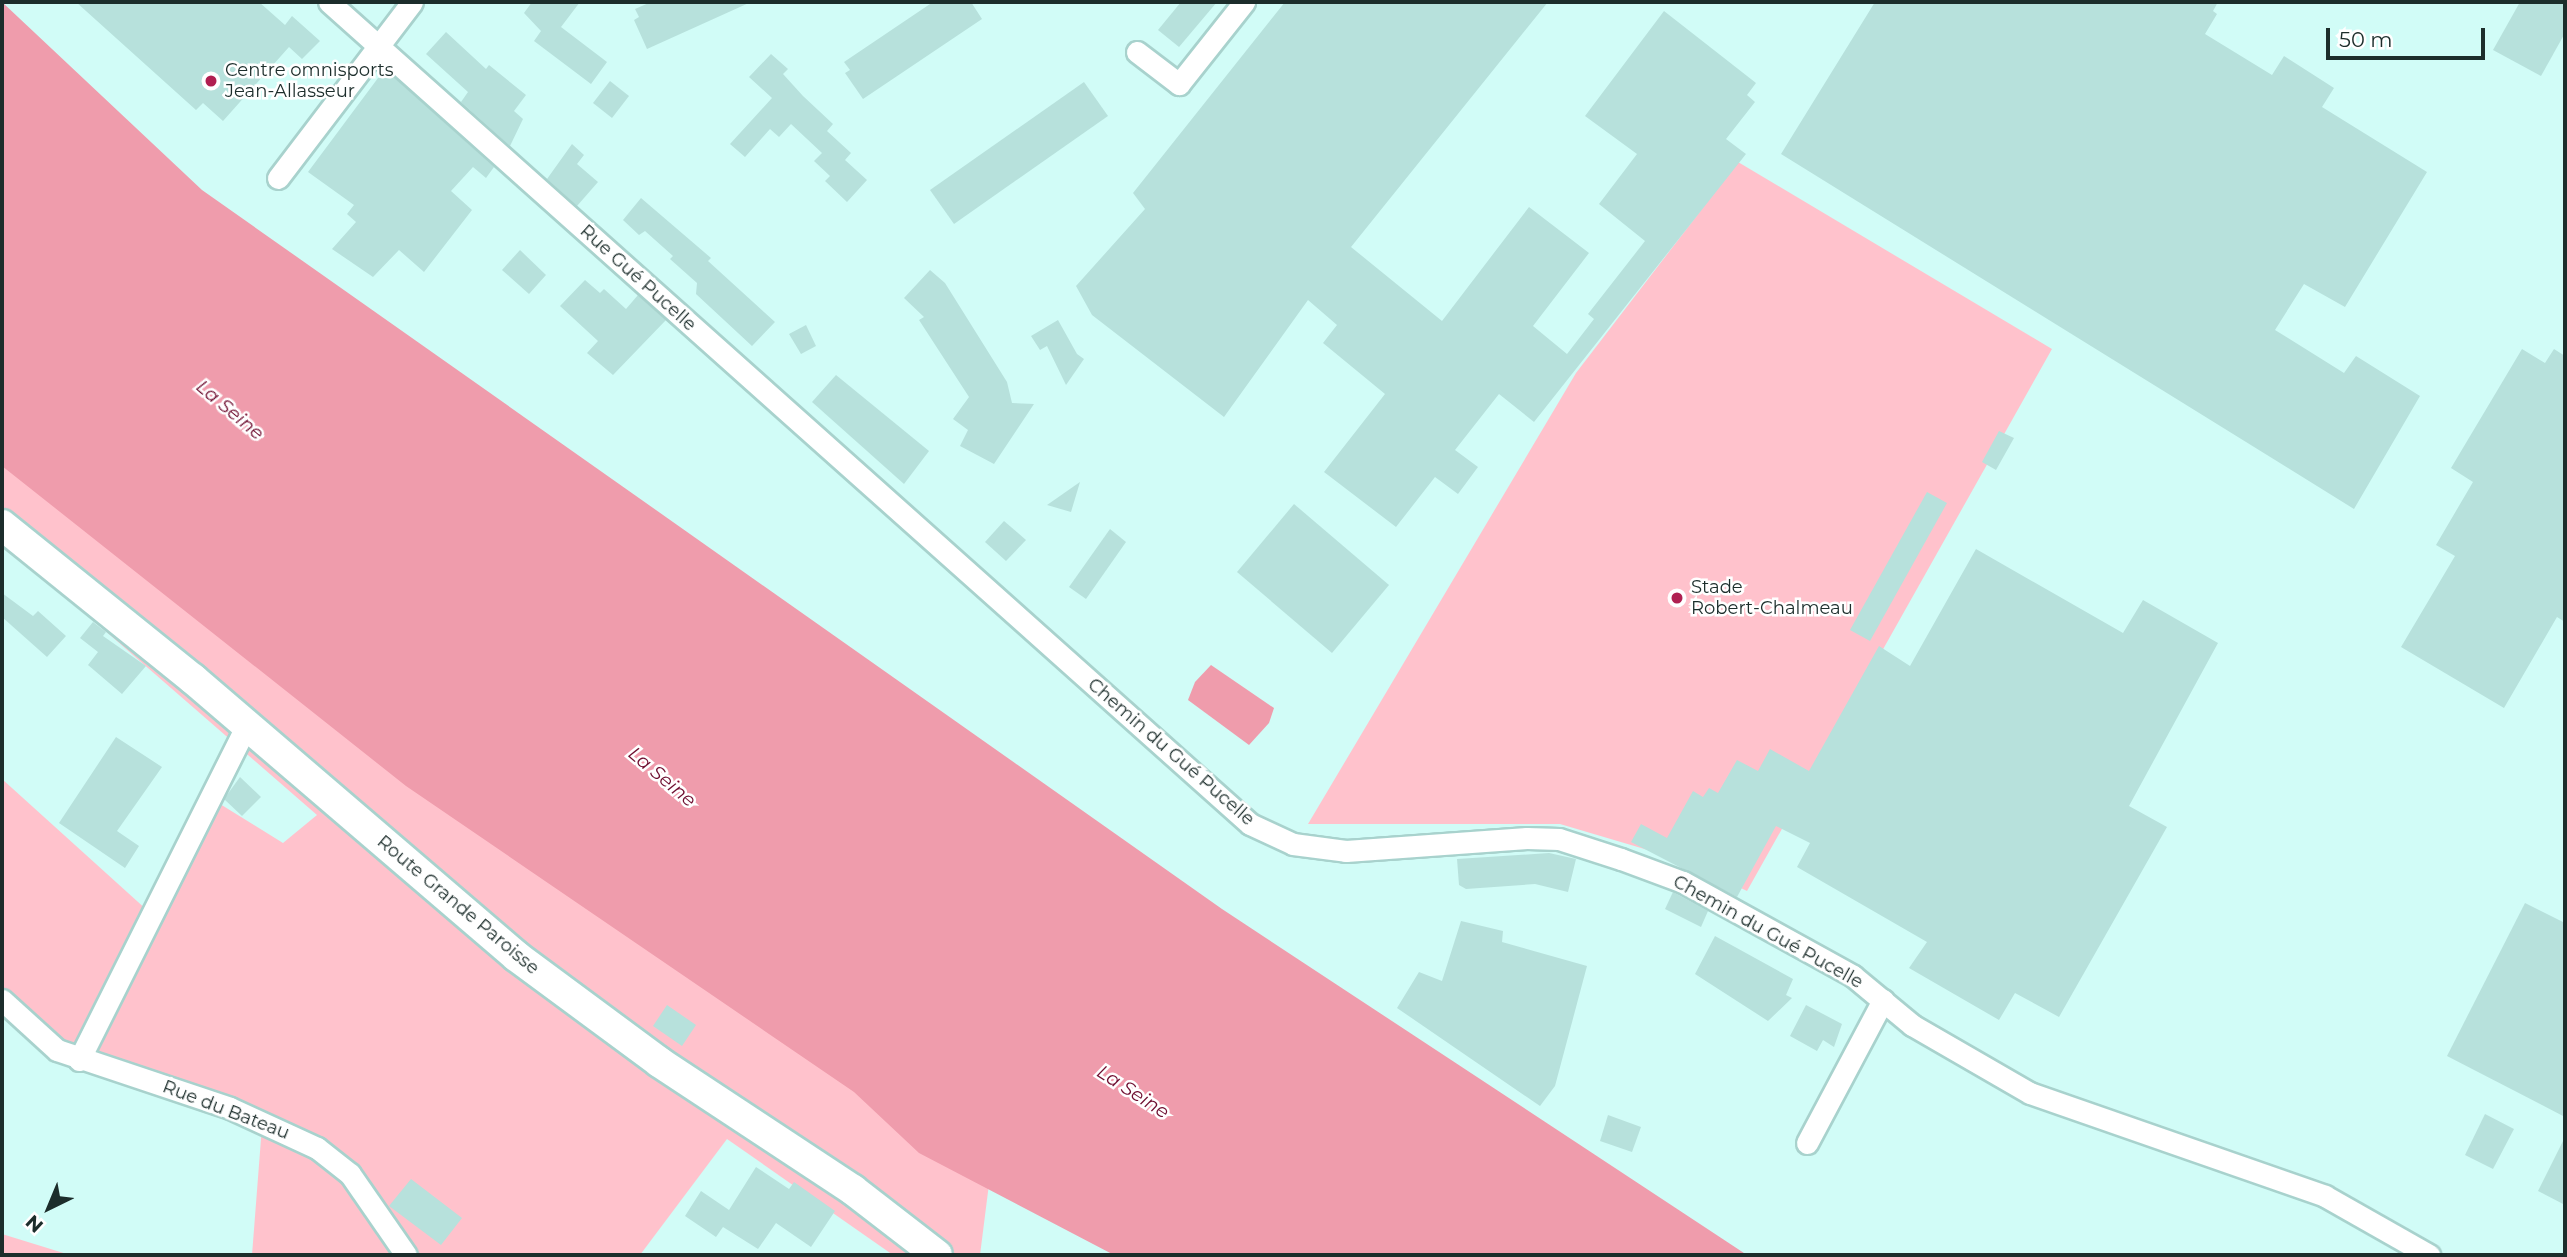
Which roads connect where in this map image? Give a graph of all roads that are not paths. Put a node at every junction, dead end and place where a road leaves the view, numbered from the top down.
1 (329, 2) edge
2 (412, 2) edge
3 (1244, 2) edge
4 (379, 46) junction
5 (1137, 52) dead end
6 (278, 178) dead end
7 (2, 525) edge
8 (946, 554) joint
9 (246, 726) junction
10 (2, 1000) edge
11 (1884, 1000) junction
12 (79, 1060) junction
13 (1807, 1143) dead end
14 (406, 1255) edge
15 (937, 1255) edge
16 (2429, 1255) edge

1 - 4 street, Rue Gué Pucelle
2 - 4 street
3 - 5 street
4 - 6 street
4 - 8 street, Rue Gué Pucelle
7 - 9 main road, Route Grande Paroisse
8 - 11 street, Chemin du Gué Pucelle
9 - 12 street
9 - 15 main road, Route Grande Paroisse
10 - 12 street, Rue du Bateau
11 - 13 street
11 - 16 street, Chemin du Gué Pucelle
12 - 14 street, Rue du Bateau

